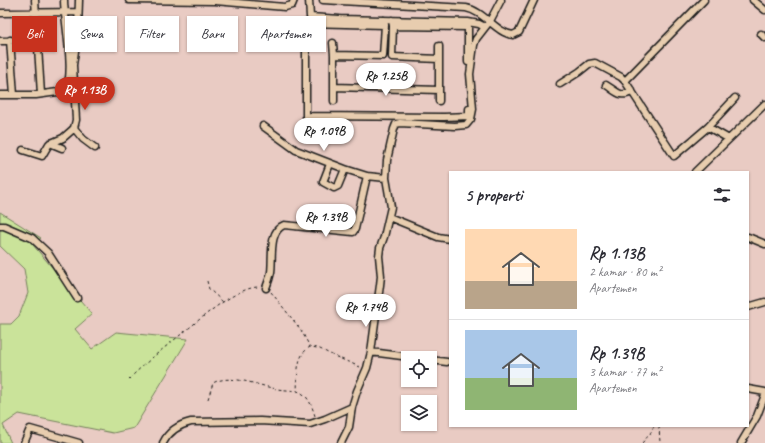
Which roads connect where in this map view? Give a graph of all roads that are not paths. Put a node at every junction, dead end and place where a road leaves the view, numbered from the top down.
1 (35, 0) edge
2 (64, 0) edge
3 (78, 0) edge
4 (129, 0) edge
5 (206, 0) edge
6 (294, 0) edge
7 (309, 0) edge
8 (323, 0) edge
9 (350, 0) edge
10 (500, 0) edge
11 (534, 0) edge
12 (704, 0) edge
13 (752, 0) edge
14 (398, 2) edge
15 (765, 10) edge
16 (35, 12) junction
17 (64, 12) junction
18 (78, 12) junction
19 (0, 13) edge
20 (35, 16) edge
21 (490, 21) junction
22 (385, 26) junction
23 (392, 26) junction
24 (485, 27) junction
25 (10, 40) joint
26 (0, 41) edge
27 (333, 43) dead end
28 (438, 46) dead end
29 (37, 52) edge
30 (334, 55) junction
31 (383, 56) junction
32 (392, 57) junction
33 (439, 59) junction
34 (625, 81) junction
35 (560, 84) dead end
36 (606, 85) dead end
37 (334, 87) junction
38 (439, 90) junction
39 (632, 90) junction
40 (14, 94) junction
41 (41, 94) junction
42 (0, 95) edge
43 (735, 98) dead end
44 (334, 101) dead end
45 (439, 101) dead end
46 (765, 104) edge
47 (263, 126) dead end
48 (708, 127) junction
49 (74, 128) junction
50 (729, 139) junction
51 (50, 143) junction
52 (62, 148) dead end
53 (95, 148) dead end
54 (23, 150) dead end
55 (330, 164) junction
56 (345, 169) junction
57 (696, 171) edge
58 (367, 176) junction
59 (386, 178) junction
60 (389, 217) junction
61 (0, 226) edge
62 (749, 237) edge
63 (449, 239) edge
64 (765, 244) edge
65 (266, 288) road end
66 (77, 298) dead end
67 (765, 302) edge
68 (749, 307) edge
69 (371, 352) junction
70 (401, 356) edge
71 (437, 361) edge
72 (447, 362) dead end
73 (749, 389) edge
74 (765, 392) edge
75 (765, 395) edge
76 (352, 407) junction
77 (24, 443) edge
78 (79, 443) edge
79 (163, 443) edge
80 (341, 443) edge
81 (741, 443) edge

1 - 16 street
2 - 17 street
3 - 18 street
4 - 5 street
5 - 6 street
7 - 22 street
8 - 9 street
9 - 14 street
10 - 21 street
11 - 21 street
12 - 34 street
13 - 15 street
14 - 21 street
16 - 17 street
16 - 19 street
16 - 20 street
17 - 18 street
17 - 41 street
18 - 49 street
21 - 24 street
22 - 23 street
22 - 23 street
22 - 23 street
22 - 31 street
23 - 24 street
23 - 32 street
24 - 59 street
25 - 26 street
25 - 40 street
27 - 30 street
28 - 33 street
29 - 41 street
30 - 31 street
30 - 37 street
31 - 32 street
32 - 33 street
33 - 38 street
34 - 35 street
34 - 39 street
36 - 39 street
37 - 38 street
37 - 44 street
38 - 45 street
39 - 48 street
40 - 41 street
40 - 42 street
43 - 48 street
46 - 50 street
47 - 55 street
48 - 50 street
49 - 51 street
49 - 53 street
50 - 57 street
51 - 52 street
51 - 54 street
55 - 56 street
55 - 56 street
56 - 58 street
58 - 59 street
58 - 65 street
59 - 60 street
60 - 63 street
60 - 69 street
61 - 66 street
62 - 64 street
67 - 68 street
69 - 70 street
69 - 76 street
71 - 72 street
73 - 74 street
75 - 81 street
76 - 79 street
76 - 80 street
77 - 78 street

